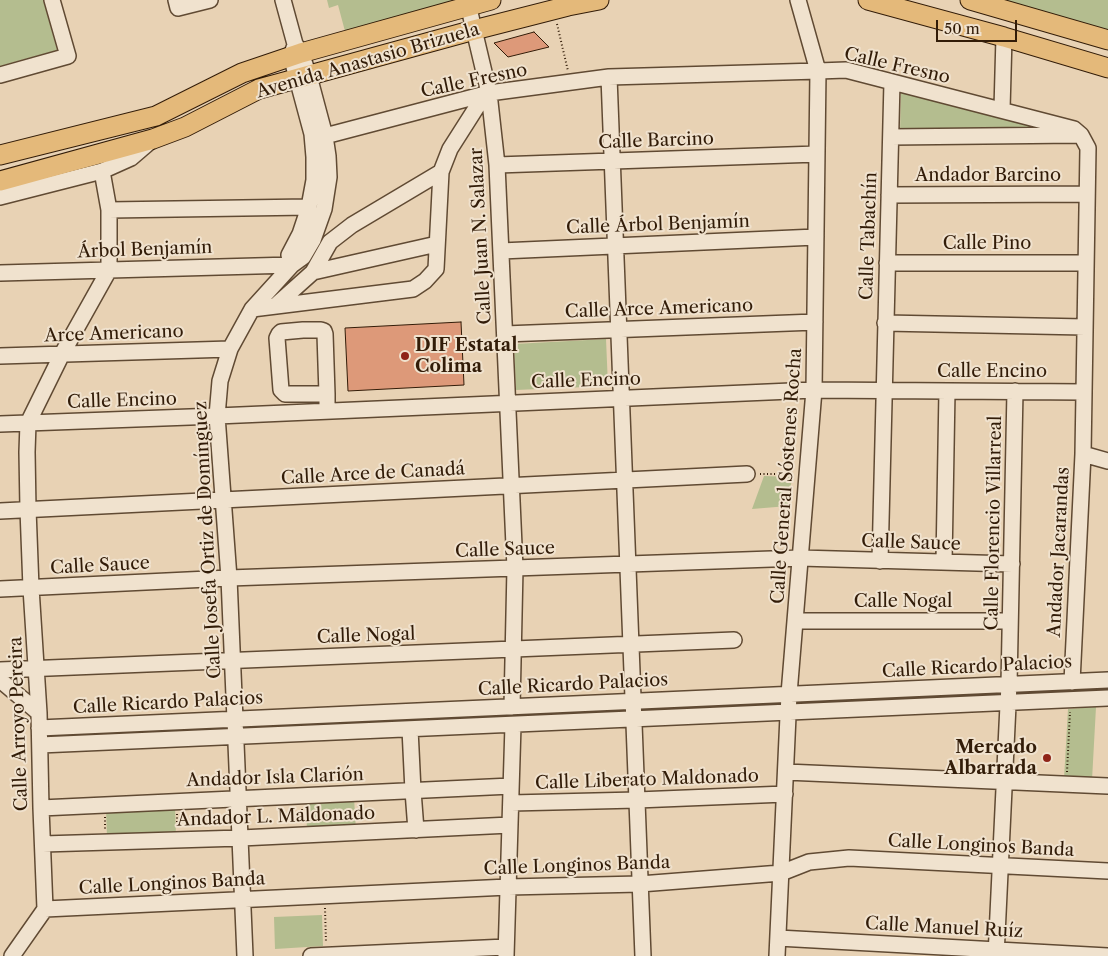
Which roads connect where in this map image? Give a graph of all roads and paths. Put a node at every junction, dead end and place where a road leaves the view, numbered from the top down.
1 (52, 0) edge
2 (176, 0) edge
3 (210, 0) edge
4 (283, 0) edge
5 (491, 0) edge
6 (599, 0) edge
7 (798, 0) edge
8 (868, 0) edge
9 (970, 0) edge
10 (468, 3) edge
11 (554, 10) junction
12 (474, 30) junction
13 (1004, 37) junction
14 (1108, 40) edge
15 (296, 51) junction
16 (1108, 68) edge
17 (818, 71) junction
18 (0, 75) edge
19 (303, 77) junction
20 (609, 77) junction
21 (571, 82) junction
22 (892, 82) junction
23 (487, 93) junction
24 (1002, 109) junction
25 (1081, 135) junction
26 (325, 136) junction
27 (891, 137) junction
28 (153, 139) junction
29 (817, 154) junction
30 (0, 156) edge
31 (612, 161) junction
32 (497, 165) junction
33 (102, 170) junction
34 (441, 172) junction
35 (0, 180) edge
36 (1087, 194) junction
37 (889, 195) junction
38 (0, 196) edge
39 (309, 207) junction
40 (109, 210) junction
41 (816, 237) junction
42 (437, 244) junction
43 (615, 246) junction
44 (501, 251) junction
45 (887, 263) junction
46 (1086, 263) junction
47 (292, 264) junction
48 (109, 270) junction
49 (313, 272) junction
50 (0, 273) edge
51 (275, 306) junction
52 (252, 308) junction
53 (815, 322) junction
54 (885, 324) junction
55 (1085, 327) junction
56 (619, 330) junction
57 (505, 334) junction
58 (230, 349) junction
59 (62, 354) junction
60 (0, 356) edge
61 (814, 390) junction
62 (883, 390) junction
63 (947, 391) junction
64 (1015, 391) junction
65 (1084, 392) junction
66 (327, 394) junction
67 (621, 398) junction
68 (508, 402) junction
69 (327, 410) junction
70 (217, 416) junction
71 (28, 423) junction
72 (0, 424) edge
73 (1083, 454) junction
74 (1108, 461) edge
75 (747, 474) joint
76 (807, 474) junction
77 (624, 480) junction
78 (512, 486) junction
79 (224, 500) junction
80 (28, 509) junction
81 (0, 511) edge
82 (800, 558) junction
83 (880, 560) junction
84 (944, 562) junction
85 (1012, 564) junction
86 (628, 565) junction
87 (515, 568) junction
88 (229, 578) junction
89 (31, 588) junction
90 (0, 589) edge
91 (795, 621) junction
92 (1010, 621) junction
93 (734, 640) dead end
94 (631, 644) junction
95 (514, 649) junction
96 (232, 660) junction
97 (37, 668) junction
98 (0, 670) edge
99 (0, 680) edge
100 (1108, 680) edge
101 (1072, 682) junction
102 (1009, 684) junction
103 (789, 694) junction
104 (1108, 698) edge
105 (1071, 700) junction
106 (633, 701) junction
107 (1008, 703) junction
108 (512, 707) junction
109 (788, 712) junction
110 (236, 719) junction
111 (634, 719) junction
112 (39, 720) junction
113 (513, 724) junction
114 (410, 729) junction
115 (236, 737) junction
116 (40, 745) junction
117 (786, 772) junction
118 (1004, 781) junction
119 (1066, 784) junction
120 (511, 786) junction
121 (1108, 786) edge
122 (413, 791) junction
123 (357, 794) junction
124 (784, 794) junction
125 (302, 796) junction
126 (239, 799) junction
127 (637, 800) junction
128 (176, 802) junction
129 (511, 803) junction
130 (104, 804) junction
131 (41, 808) junction
132 (510, 825) junction
133 (416, 830) junction
134 (360, 832) junction
135 (303, 835) junction
136 (241, 838) junction
137 (178, 840) junction
138 (106, 842) junction
139 (43, 844) junction
140 (1000, 865) junction
141 (1108, 871) edge
142 (781, 873) junction
143 (640, 884) junction
144 (508, 887) junction
145 (325, 895) junction
146 (243, 899) junction
147 (45, 909) junction
148 (778, 938) junction
149 (506, 951) edge
150 (996, 953) edge
151 (327, 955) edge
152 (12, 956) edge
153 (245, 956) edge
154 (311, 956) edge
155 (643, 956) edge
156 (777, 956) edge
157 (1108, 956) edge

1 - 18 street
2 - 3 street
4 - 15 street, Calle Josefa Ortiz de Domínguez
5 - 10 main road, Avenida Anastasio Brizuela
6 - 11 main road, Avenida Anastasio Brizuela
7 - 17 street, Calle General Sóstenes Rocha
8 - 13 main road
9 - 14 main road
10 - 12 street, Calle Juan N. Salazar
10 - 15 main road, Avenida Anastasio Brizuela
11 - 12 main road, Avenida Anastasio Brizuela
11 - 21 path
12 - 19 main road, Avenida Anastasio Brizuela
12 - 23 street, Calle Juan N. Salazar
13 - 16 main road
13 - 24 street
15 - 19 street, Calle Josefa Ortiz de Domínguez
15 - 30 main road, Avenida Anastasio Brizuela
17 - 20 street, Calle Fresno
17 - 22 street, Calle Fresno
17 - 29 street, Calle General Sóstenes Rocha
19 - 26 street, Calle Josefa Ortiz de Domínguez
19 - 28 main road, Avenida Anastasio Brizuela
19 - 39 street, Calle Josefa Ortiz de Domínguez
20 - 21 street, Calle Fresno
20 - 31 street
21 - 23 street, Calle Fresno
22 - 24 street, Calle Fresno
22 - 27 street, Calle Tabachín
23 - 26 street, Calle Fresno
23 - 32 street, Calle Juan N. Salazar
23 - 34 street
24 - 25 street, Calle Fresno
25 - 27 street
25 - 36 street
26 - 47 street, Calle Josefa Ortiz de Domínguez
27 - 37 street, Calle Tabachín
28 - 33 street
28 - 35 main road, Avenida Anastasio Brizuela
29 - 31 street, Calle Barcino
29 - 41 street, Calle General Sóstenes Rocha
31 - 32 street, Calle Barcino
31 - 43 street
32 - 44 street, Calle Juan N. Salazar
33 - 38 street
33 - 40 street, Calle Arroyo Pereira
34 - 42 street
34 - 49 street
36 - 37 street, Andador Barcino
36 - 46 street
37 - 45 street, Calle Tabachín
39 - 40 street
39 - 47 street, Calle Josefa Ortiz de Domínguez
40 - 48 street, Calle Arroyo Pereira
41 - 43 street, Calle Árbol Benjamín
41 - 53 street, Calle General Sóstenes Rocha
42 - 49 street
42 - 51 street
43 - 44 street, Calle Árbol Benjamín
43 - 56 street
44 - 57 street, Calle Juan N. Salazar
45 - 46 street, Calle Pino
45 - 54 street, Calle Tabachín
46 - 55 street
47 - 48 street, Árbol Benjamín
47 - 52 street, Calle Josefa Ortiz de Domínguez
48 - 50 street, Árbol Benjamín
48 - 59 street, Calle Arroyo Pereira
49 - 51 street
51 - 52 street
52 - 58 street, Calle Josefa Ortiz de Domínguez
53 - 56 street, Calle Arce Americano
53 - 61 street, Calle General Sóstenes Rocha
54 - 55 street
54 - 62 street, Calle Tabachín
55 - 65 street
56 - 57 street, Calle Arce Americano
56 - 67 street
57 - 68 street, Calle Juan N. Salazar
58 - 59 street, Arce Americano
58 - 70 street, Calle Josefa Ortiz de Domínguez
59 - 60 street, Arce Americano
59 - 71 street, Calle Arroyo Pereira
61 - 62 street, Calle Encino
61 - 67 street, Calle Encino
61 - 76 street, Calle General Sóstenes Rocha
62 - 63 street, Calle Encino
62 - 83 street, Calle Tabachín
63 - 64 street, Calle Encino
63 - 84 street
64 - 65 street, Calle Encino
64 - 85 street, Calle Florencio Villarreal
65 - 73 street
66 - 66 street
66 - 69 street
67 - 68 street, Calle Encino
67 - 77 street
68 - 69 street, Calle Encino
68 - 78 street, Calle Juan N. Salazar
69 - 70 street, Calle Encino
70 - 71 street, Calle Encino
70 - 79 street, Calle Josefa Ortiz de Domínguez
71 - 72 street, Calle Encino
71 - 80 street, Calle Arroyo Pereira
73 - 74 street
73 - 101 street, Andador Jacarandas
75 - 76 path
75 - 77 street, Calle Arce de Canadá
76 - 82 street, Calle General Sóstenes Rocha
77 - 78 street, Calle Arce de Canadá
77 - 86 street
78 - 79 street, Calle Arce de Canadá
78 - 87 street, Calle Juan N. Salazar
79 - 80 street, Calle Arce de Canadá
79 - 88 street, Calle Josefa Ortiz de Domínguez
80 - 81 street, Calle Arce de Canadá
80 - 89 street, Calle Arroyo Pereira
82 - 83 street, Calle Sauce
82 - 86 street, Calle Sauce
82 - 91 street, Calle General Sóstenes Rocha
83 - 84 street, Calle Sauce
84 - 85 street, Calle Sauce
85 - 92 street, Calle Florencio Villarreal
86 - 87 street, Calle Sauce
86 - 94 street
87 - 88 street, Calle Sauce
87 - 95 street, Calle Juan N. Salazar
88 - 89 street, Calle Sauce
88 - 96 street, Calle Josefa Ortiz de Domínguez
89 - 90 street, Calle Sauce
89 - 97 street, Calle Arroyo Pereira
91 - 92 street, Calle Nogal
91 - 103 street, Calle General Sóstenes Rocha
92 - 102 street, Calle Florencio Villarreal
93 - 94 street, Calle Nogal
94 - 95 street, Calle Nogal
94 - 106 street
95 - 96 street, Calle Nogal
95 - 108 street, Calle Juan N. Salazar
96 - 97 street, Calle Nogal
96 - 110 street, Calle Josefa Ortiz de Domínguez
97 - 98 street, Calle Nogal
97 - 112 street, Calle Arroyo Pereira
99 - 112 street
100 - 101 street, Calle Ricardo Palacios
101 - 102 street, Calle Ricardo Palacios
102 - 103 street, Calle Ricardo Palacios
102 - 107 street, Calle Florencio Villarreal
103 - 106 street, Calle Ricardo Palacios
103 - 109 street, Calle General Sóstenes Rocha
104 - 105 street, Calle Ricardo Palacios
105 - 107 street, Calle Ricardo Palacios
105 - 119 path
106 - 108 street, Calle Ricardo Palacios
106 - 111 street
107 - 109 street, Calle Ricardo Palacios
107 - 118 street, Calle Florencio Villarreal
108 - 110 street, Calle Ricardo Palacios
109 - 111 street, Calle Ricardo Palacios
109 - 117 street, Calle General Sóstenes Rocha
110 - 112 street, Calle Ricardo Palacios
110 - 115 street, Calle Josefa Ortiz de Domínguez
111 - 113 street, Calle Ricardo Palacios
111 - 127 street
112 - 116 street, Calle Arroyo Pereira
113 - 114 street, Calle Ricardo Palacios
113 - 120 street
114 - 115 street, Calle Ricardo Palacios
114 - 122 street
115 - 116 street, Calle Ricardo Palacios
115 - 126 street, Calle Josefa Ortiz de Domínguez
116 - 131 street, Calle Arroyo Pereira
117 - 118 street
117 - 124 street, Calle General Sóstenes Rocha
118 - 119 street
118 - 140 street, Calle Florencio Villarreal
119 - 121 street
120 - 122 street, Andador Isla Clarión
120 - 129 street
122 - 123 street, Andador Isla Clarión
122 - 133 street
123 - 125 street, Andador Isla Clarión
123 - 134 path
124 - 127 street, Calle Liberato Maldonado
124 - 142 street, Calle General Sóstenes Rocha
125 - 126 street, Andador Isla Clarión
125 - 135 path
126 - 128 street, Andador Isla Clarión
126 - 136 street, Calle Josefa Ortiz de Domínguez
127 - 129 street, Calle Liberato Maldonado
127 - 143 street
128 - 130 street, Andador Isla Clarión
128 - 137 path
129 - 132 street
130 - 131 street, Andador Isla Clarión
130 - 138 path
131 - 139 street, Calle Arroyo Pereira
132 - 133 street, Andador L. Maldonado
132 - 144 street
133 - 134 street, Andador L. Maldonado
134 - 135 street, Andador L. Maldonado
135 - 136 street, Andador L. Maldonado
136 - 137 street, Andador L. Maldonado
136 - 146 street, Calle Josefa Ortiz de Domínguez
137 - 138 street, Andador L. Maldonado
138 - 139 street, Andador L. Maldonado
139 - 147 street, Calle Arroyo Pereira
140 - 141 street, Calle Longinos Banda
140 - 142 street, Calle Longinos Banda
140 - 150 street, Calle Florencio Villarreal
142 - 143 street, Calle Longinos Banda
142 - 148 street, Calle General Sóstenes Rocha
143 - 144 street, Calle Longinos Banda
143 - 155 street
144 - 145 street, Calle Longinos Banda
144 - 149 street
145 - 146 street, Calle Longinos Banda
145 - 151 path
146 - 147 street, Calle Longinos Banda
146 - 153 street, Calle Josefa Ortiz de Domínguez
147 - 152 street
148 - 150 street, Calle Manuel Ruíz
148 - 156 street, Calle General Sóstenes Rocha
149 - 151 street
150 - 157 street, Calle Manuel Ruíz
151 - 154 street

